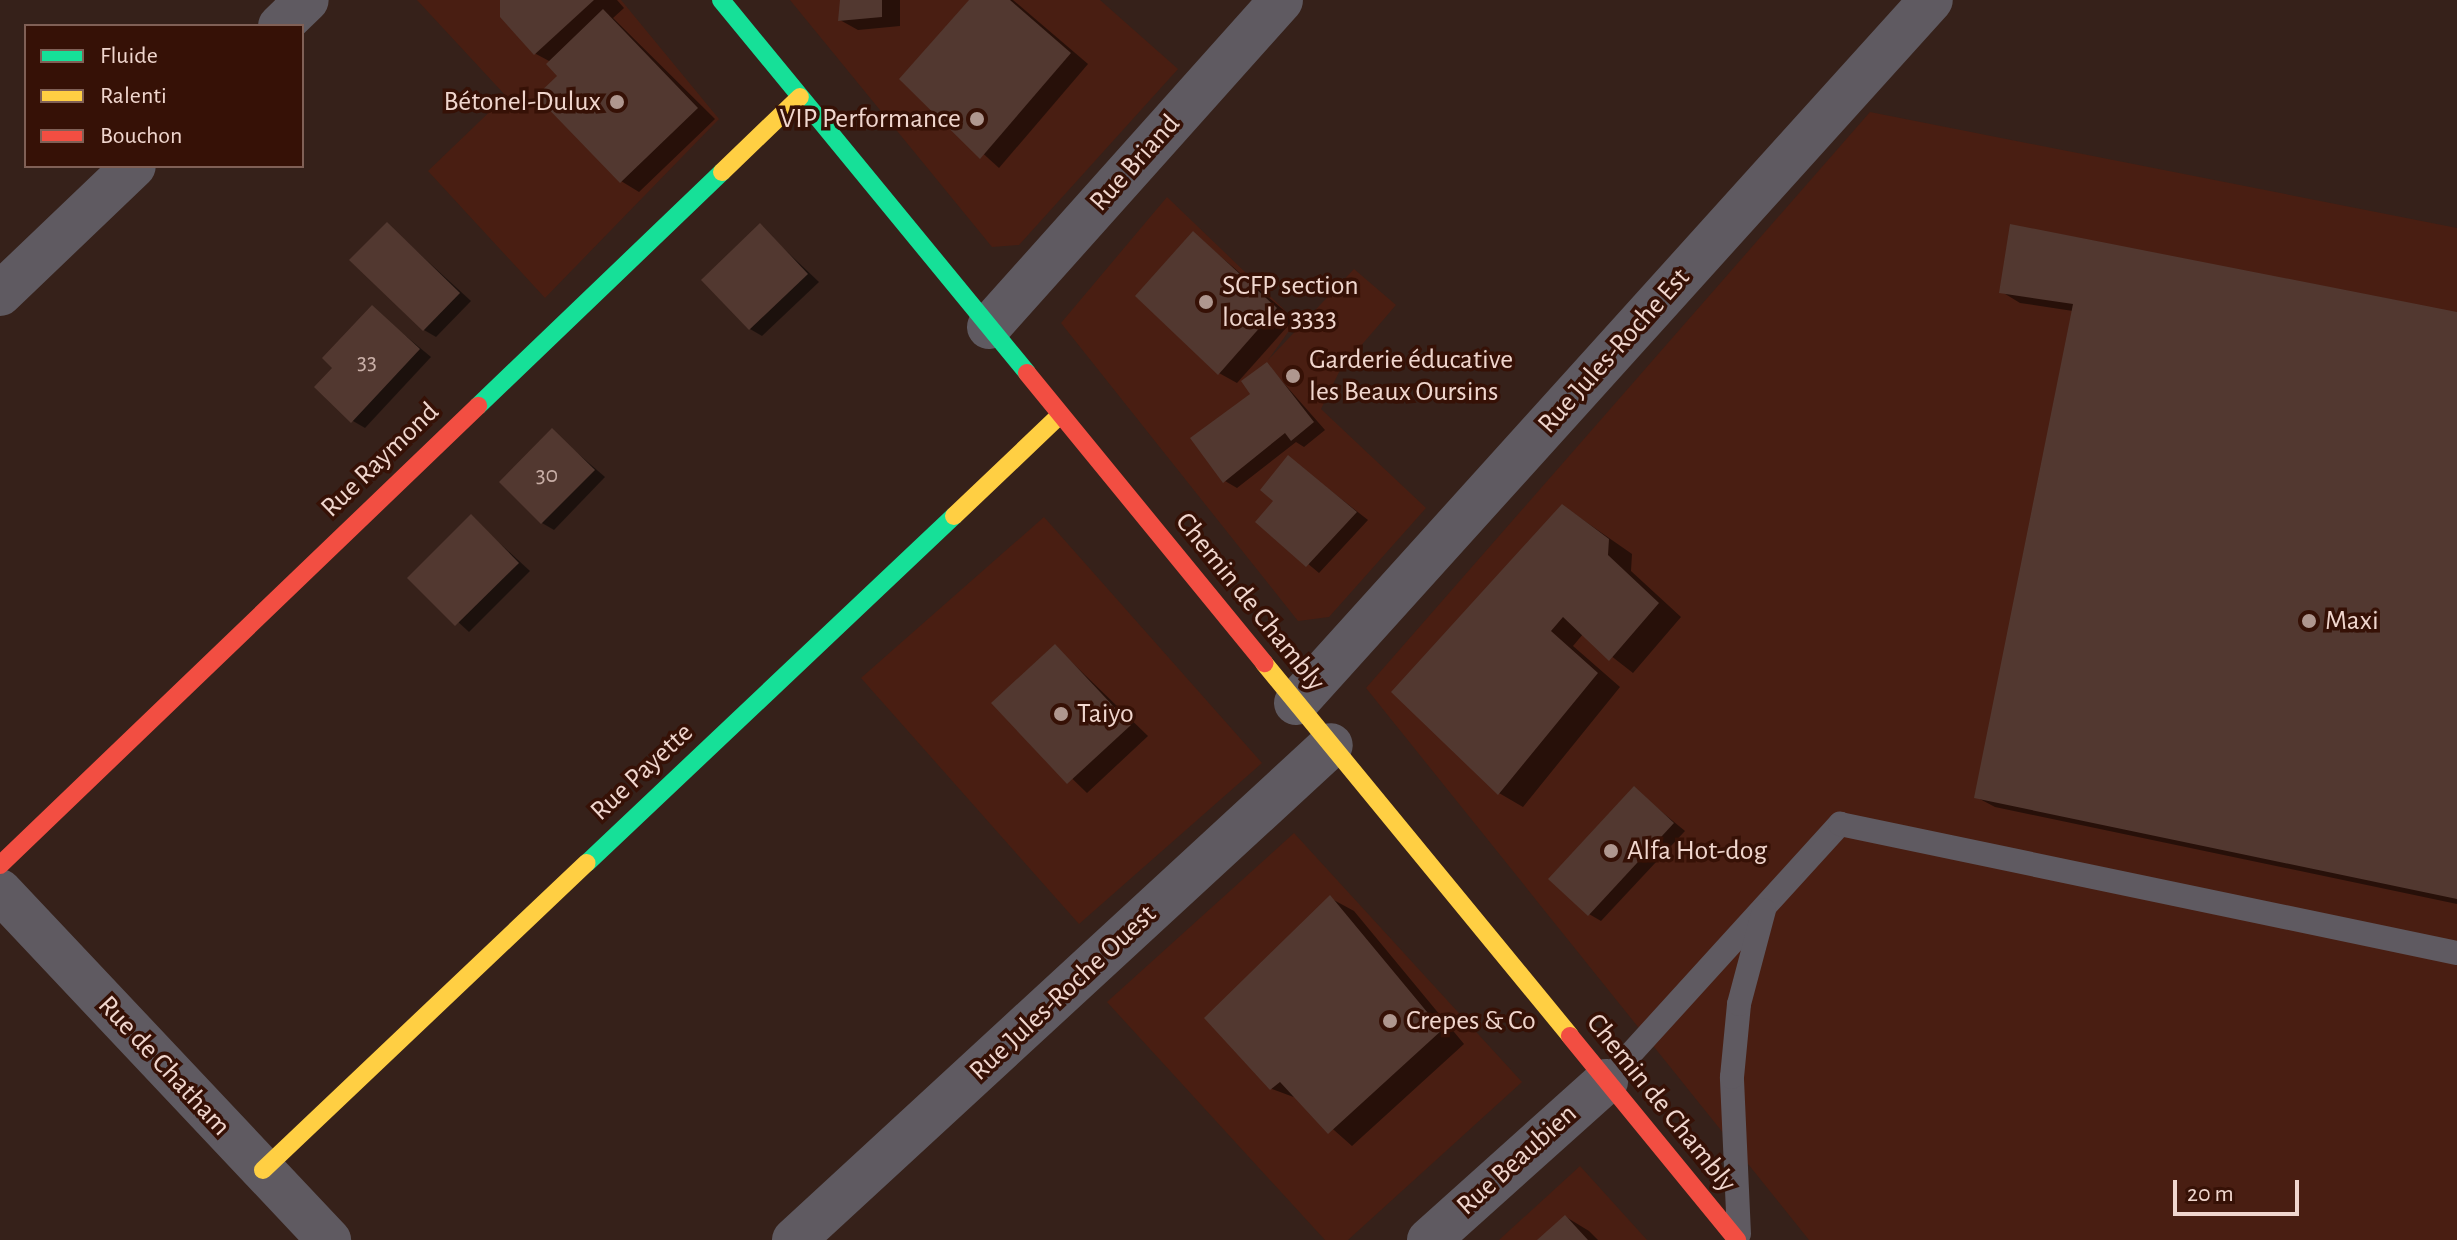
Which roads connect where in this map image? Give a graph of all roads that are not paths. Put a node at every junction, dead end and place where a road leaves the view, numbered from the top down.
1 (307, 0) edge
2 (721, 0) edge
3 (1281, 0) edge
4 (1931, 0) edge
5 (282, 24) edge
6 (800, 97) junction
7 (132, 168) edge
8 (0, 294) edge
9 (989, 327) junction
10 (1060, 415) junction
11 (1296, 703) junction
12 (1331, 745) junction
13 (0, 865) edge
14 (0, 891) edge
15 (1765, 906) junction
16 (2457, 953) edge
17 (1606, 1081) junction
18 (263, 1170) junction
19 (329, 1240) edge
20 (794, 1240) edge
21 (1429, 1240) edge
22 (1738, 1240) edge

1 - 5 street
2 - 6 street, Chemin de Chambly
3 - 9 street, Rue Briand
4 - 11 street, Rue Jules-Roche Est
6 - 9 street, Chemin de Chambly
6 - 13 street, Rue Raymond
7 - 8 street
9 - 10 street, Chemin de Chambly
10 - 11 street, Chemin de Chambly
10 - 18 street, Rue Payette
11 - 12 street, Chemin de Chambly
12 - 17 street, Chemin de Chambly
12 - 20 street, Rue Jules-Roche Ouest
14 - 18 street, Rue de Chatham
15 - 16 lane
15 - 17 lane
15 - 22 lane
17 - 21 street, Rue Beaubien
17 - 22 street, Chemin de Chambly
18 - 19 street, Rue de Chatham

